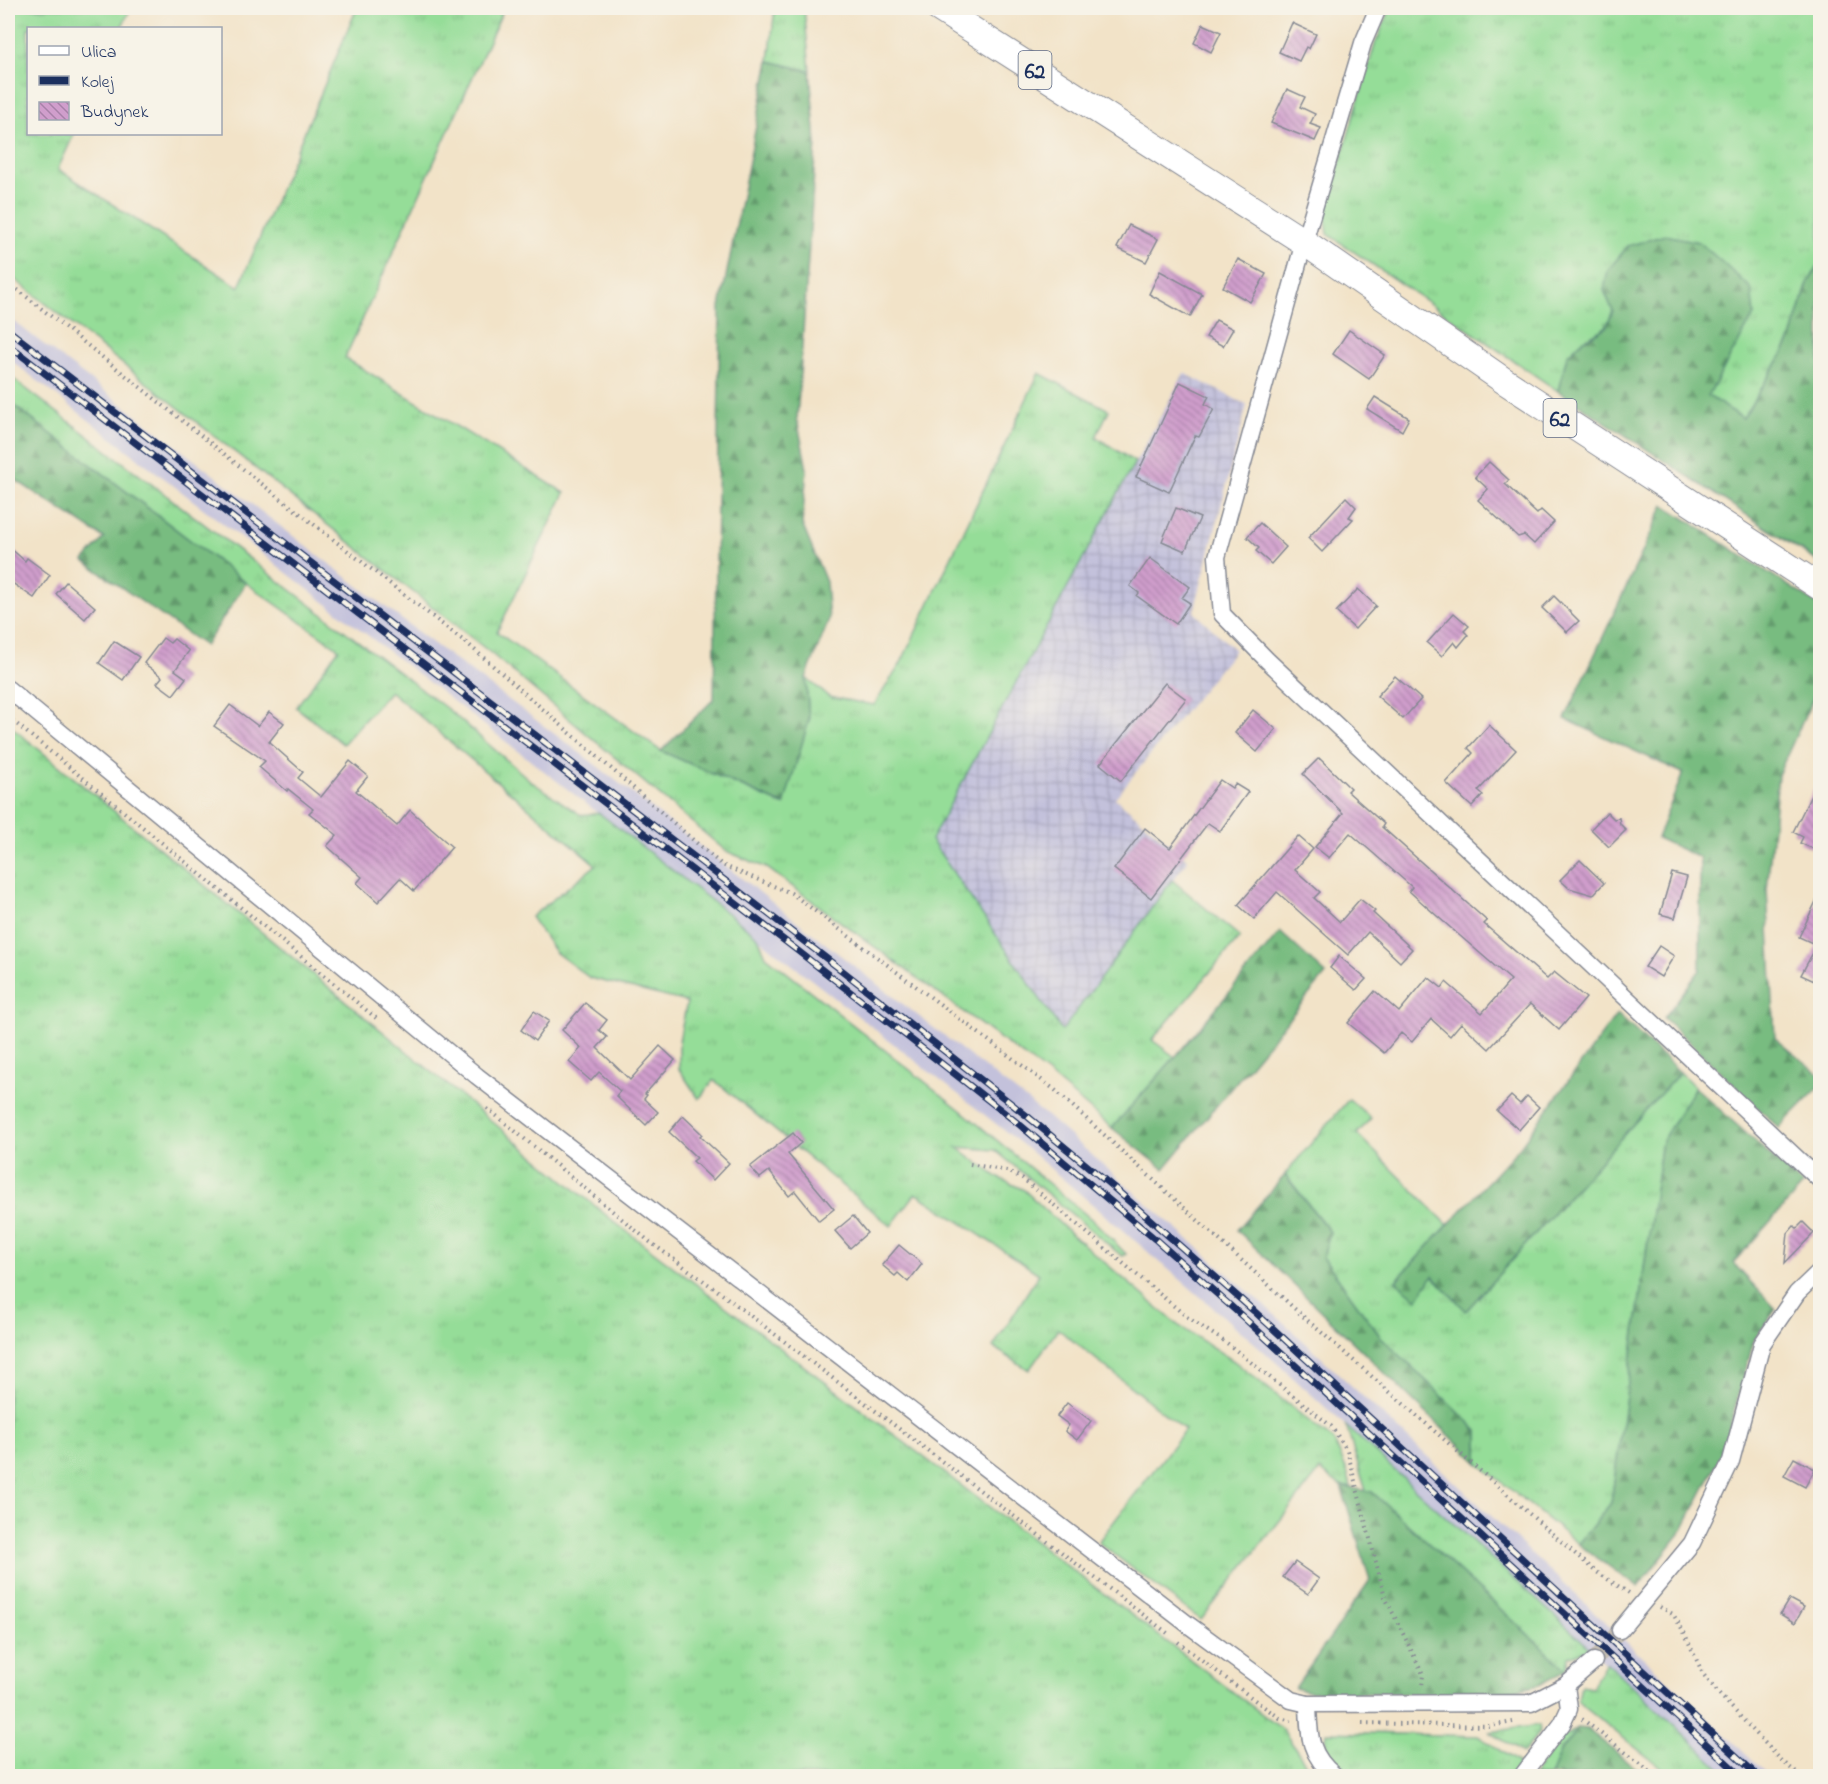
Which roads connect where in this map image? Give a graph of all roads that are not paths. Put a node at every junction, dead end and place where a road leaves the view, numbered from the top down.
1 (938, 8) edge
2 (1378, 8) edge
3 (1304, 242) junction
4 (1821, 587) edge
5 (8, 689) edge
6 (1821, 1180) edge
7 (1821, 1271) edge
8 (1620, 1630) tunnel mouth
9 (1594, 1661) tunnel mouth
10 (1566, 1685) junction
11 (1308, 1704) junction
12 (1335, 1776) edge
13 (1522, 1776) edge

1 - 3 main road, 62
2 - 3 street
3 - 4 main road, 62
3 - 6 street
5 - 11 street
7 - 8 street
9 - 10 street
10 - 11 street
10 - 13 street
11 - 12 street

